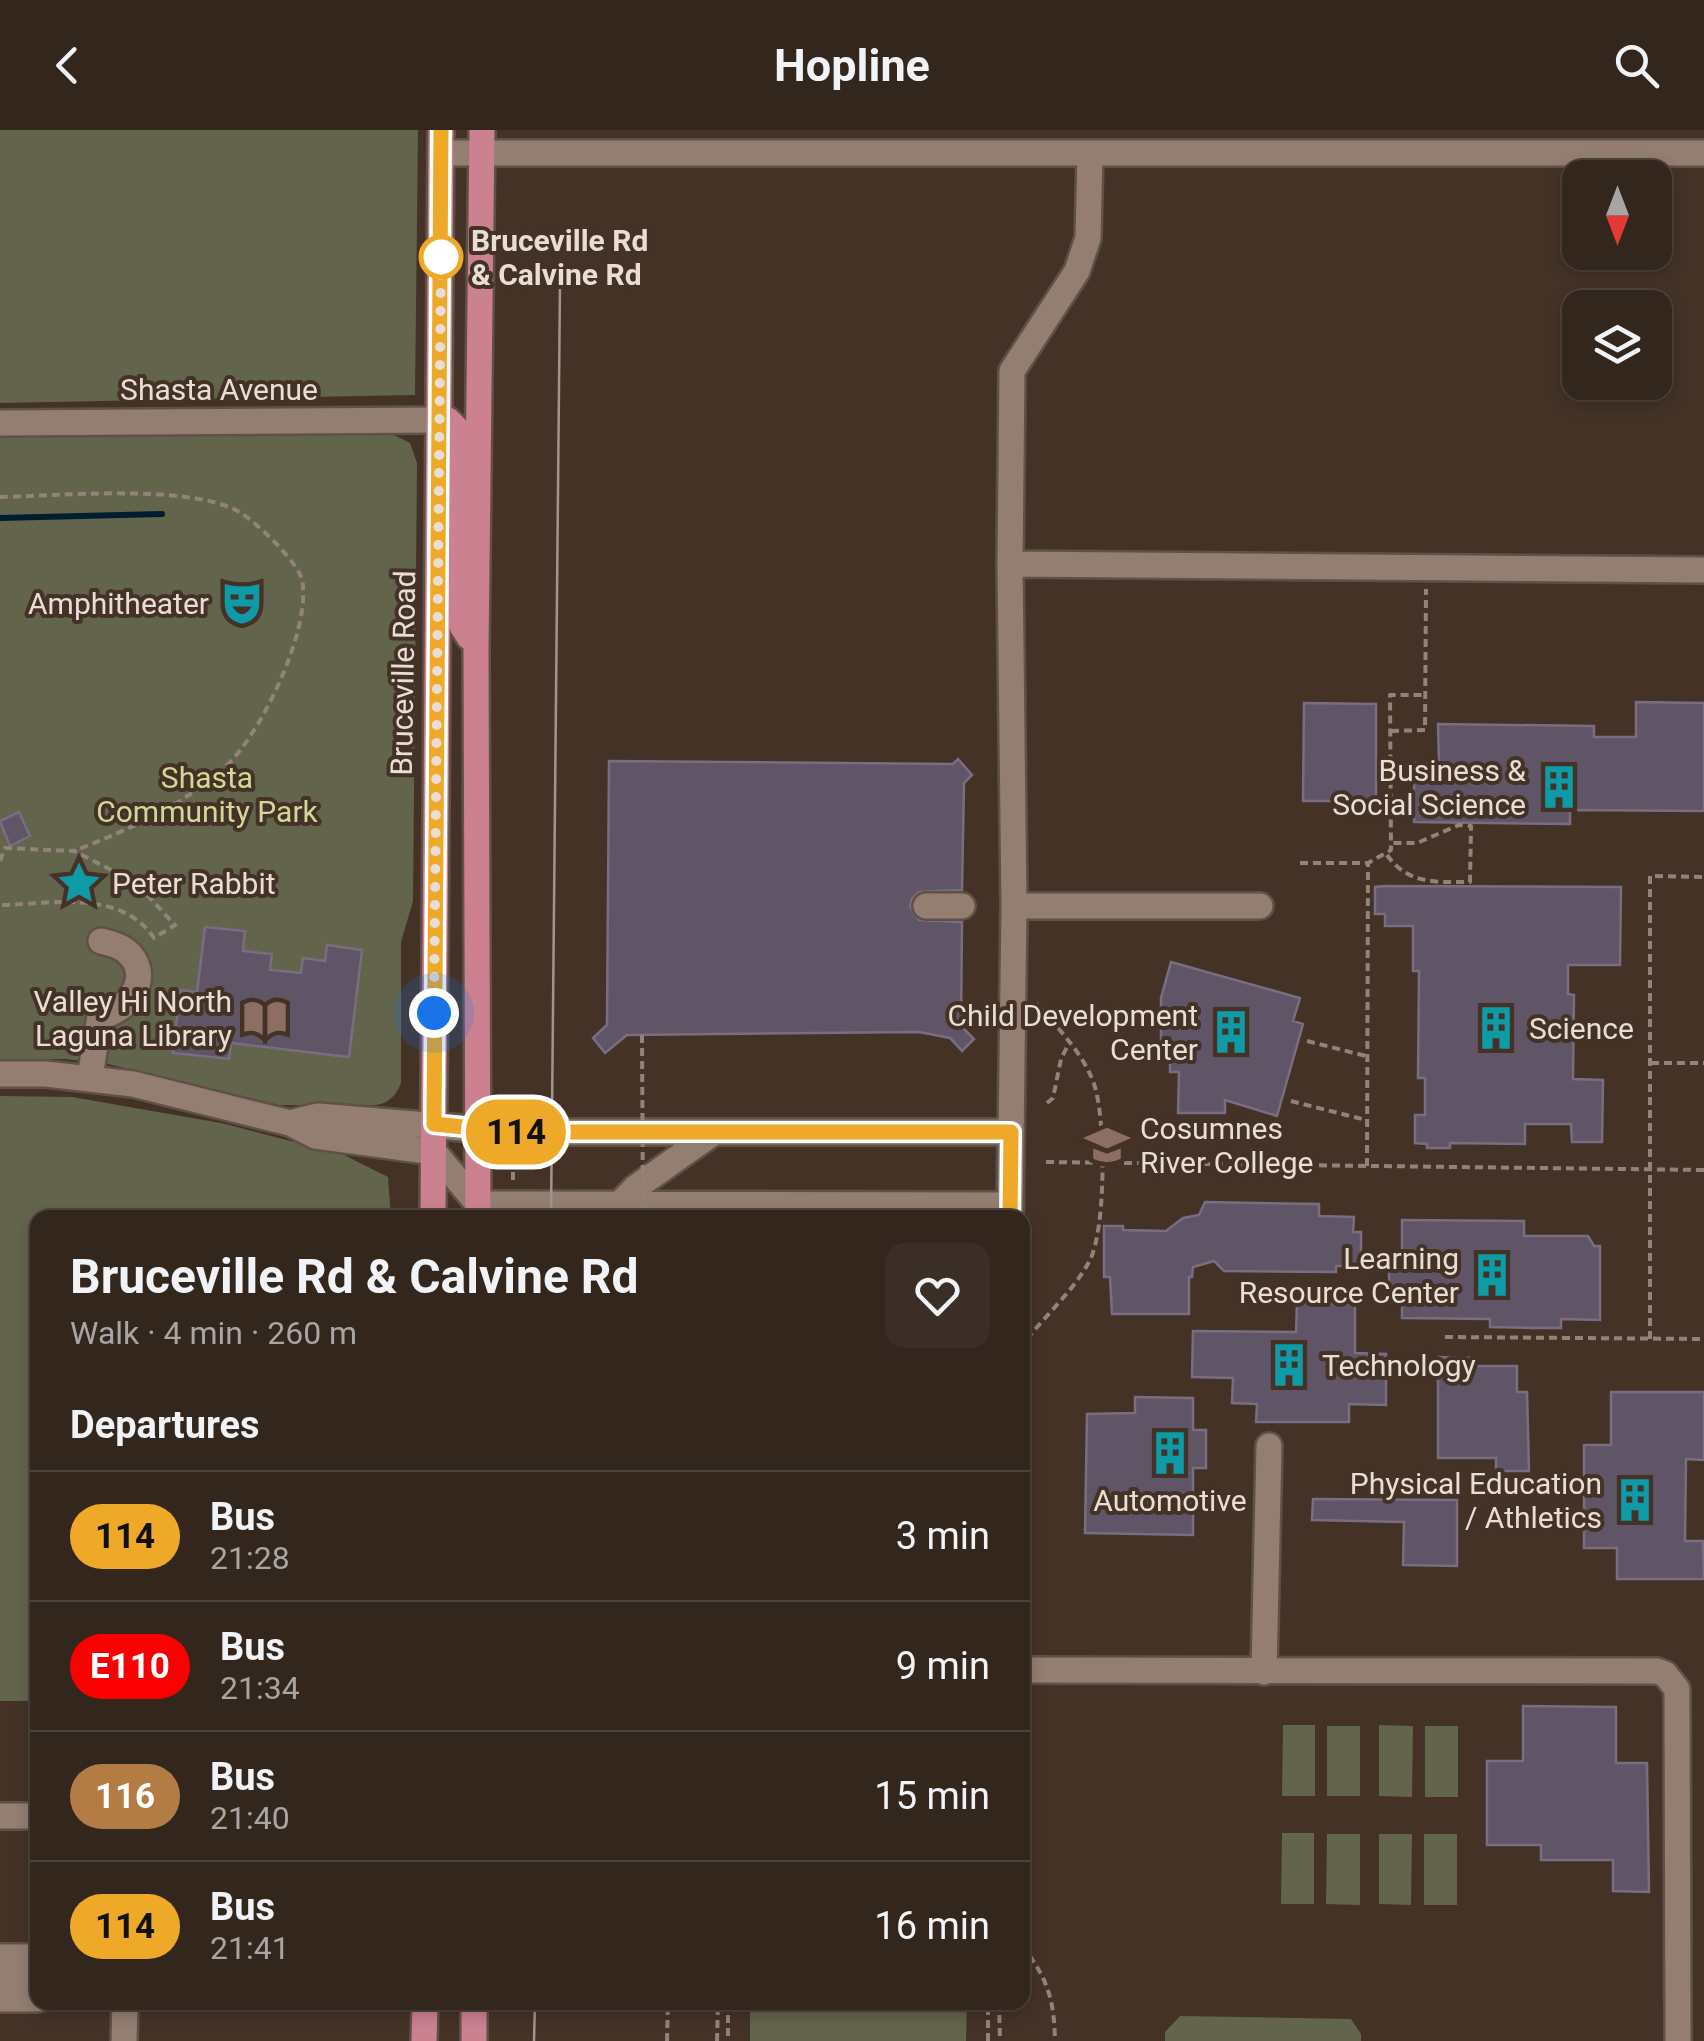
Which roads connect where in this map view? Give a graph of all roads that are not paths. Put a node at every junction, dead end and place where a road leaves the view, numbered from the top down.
1 (441, 142) edge
2 (482, 142) edge
3 (972, 142) edge
4 (1210, 142) edge
5 (1424, 142) edge
6 (1704, 152) edge
7 (1090, 154) junction
8 (439, 420) junction
9 (0, 423) edge
10 (1010, 564) junction
11 (1704, 570) edge
12 (476, 650) junction
13 (926, 906) dead end
14 (962, 906) dead end
15 (1014, 906) junction
16 (1260, 906) dead end
17 (102, 941) dead end
18 (0, 1074) edge
19 (90, 1077) junction
20 (290, 1123) junction
21 (434, 1124) junction
22 (478, 1130) junction
23 (1011, 1132) junction
24 (710, 1135) junction
25 (434, 1152) junction
26 (434, 1210) edge
27 (477, 1210) edge
28 (478, 1210) edge
29 (618, 1210) edge
30 (1010, 1210) edge
31 (1269, 1446) dead end
32 (1030, 1670) edge
33 (1264, 1672) junction
34 (0, 1816) edge
35 (30, 1816) edge
36 (0, 1958) edge
37 (30, 1958) edge
38 (1678, 1963) junction
39 (1704, 1963) edge
40 (30, 1974) edge
41 (0, 1983) edge
42 (0, 1999) edge
43 (30, 1999) edge
44 (125, 2010) edge
45 (424, 2010) edge
46 (474, 2010) edge
47 (124, 2041) edge
48 (424, 2041) edge
49 (474, 2041) edge
50 (1678, 2041) edge

1 - 2 street
1 - 8 main road, Bruceville Road
2 - 3 street
2 - 12 main road
3 - 7 street
4 - 5 street
4 - 7 street
5 - 6 street
7 - 10 street
8 - 9 street, Shasta Avenue
8 - 12 main road
8 - 21 main road, Bruceville Road
10 - 11 street
10 - 15 street
12 - 22 main road
13 - 14 street
15 - 16 street
15 - 23 street
17 - 19 street
18 - 19 street
19 - 20 street
20 - 21 street
20 - 25 street
21 - 22 street
21 - 25 main road, Bruceville Road
22 - 24 street
22 - 28 main road
23 - 24 street
23 - 30 street
24 - 29 street
25 - 26 main road, Bruceville Road
25 - 27 street
31 - 33 street
32 - 33 street
33 - 38 street
34 - 35 street
36 - 37 street
38 - 39 street
38 - 50 street
40 - 41 street
42 - 43 street
44 - 47 street
45 - 48 main road
46 - 49 main road

